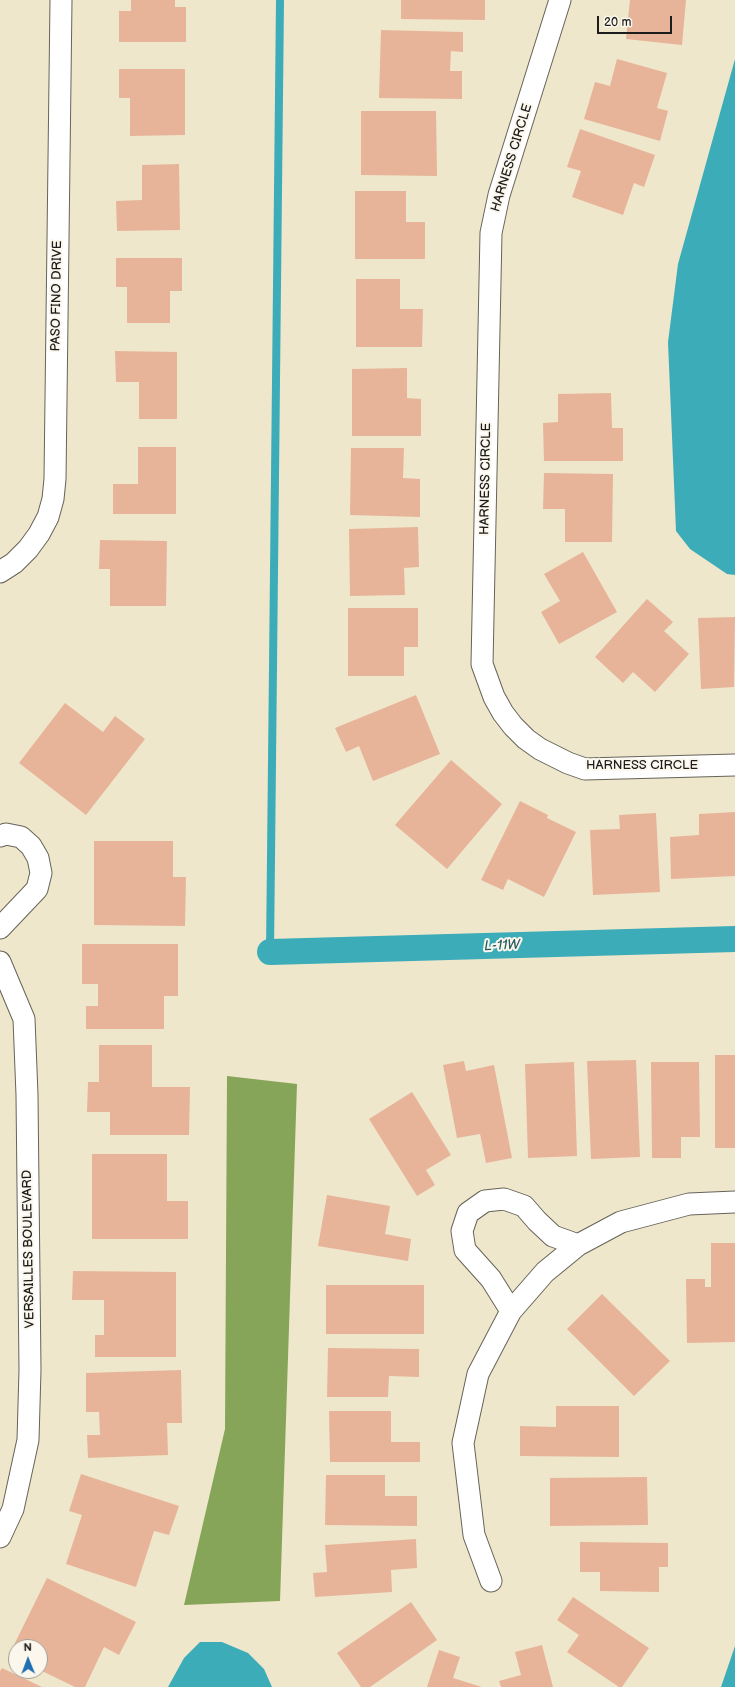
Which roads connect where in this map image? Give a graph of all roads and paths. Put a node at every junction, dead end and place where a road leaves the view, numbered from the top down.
1 (61, 0) edge
2 (560, 0) edge
3 (0, 572) edge
4 (735, 765) edge
5 (0, 836) edge
6 (0, 928) edge
7 (0, 962) edge
8 (735, 1202) edge
9 (578, 1245) junction
10 (511, 1311) junction
11 (0, 1537) edge
12 (491, 1581) dead end

1 - 3 street, PASO FINO DRIVE
2 - 4 street, HARNESS CIRCLE
5 - 6 street
7 - 11 street, VERSAILLES BOULEVARD
8 - 9 street
9 - 10 street
9 - 10 street
10 - 12 street

